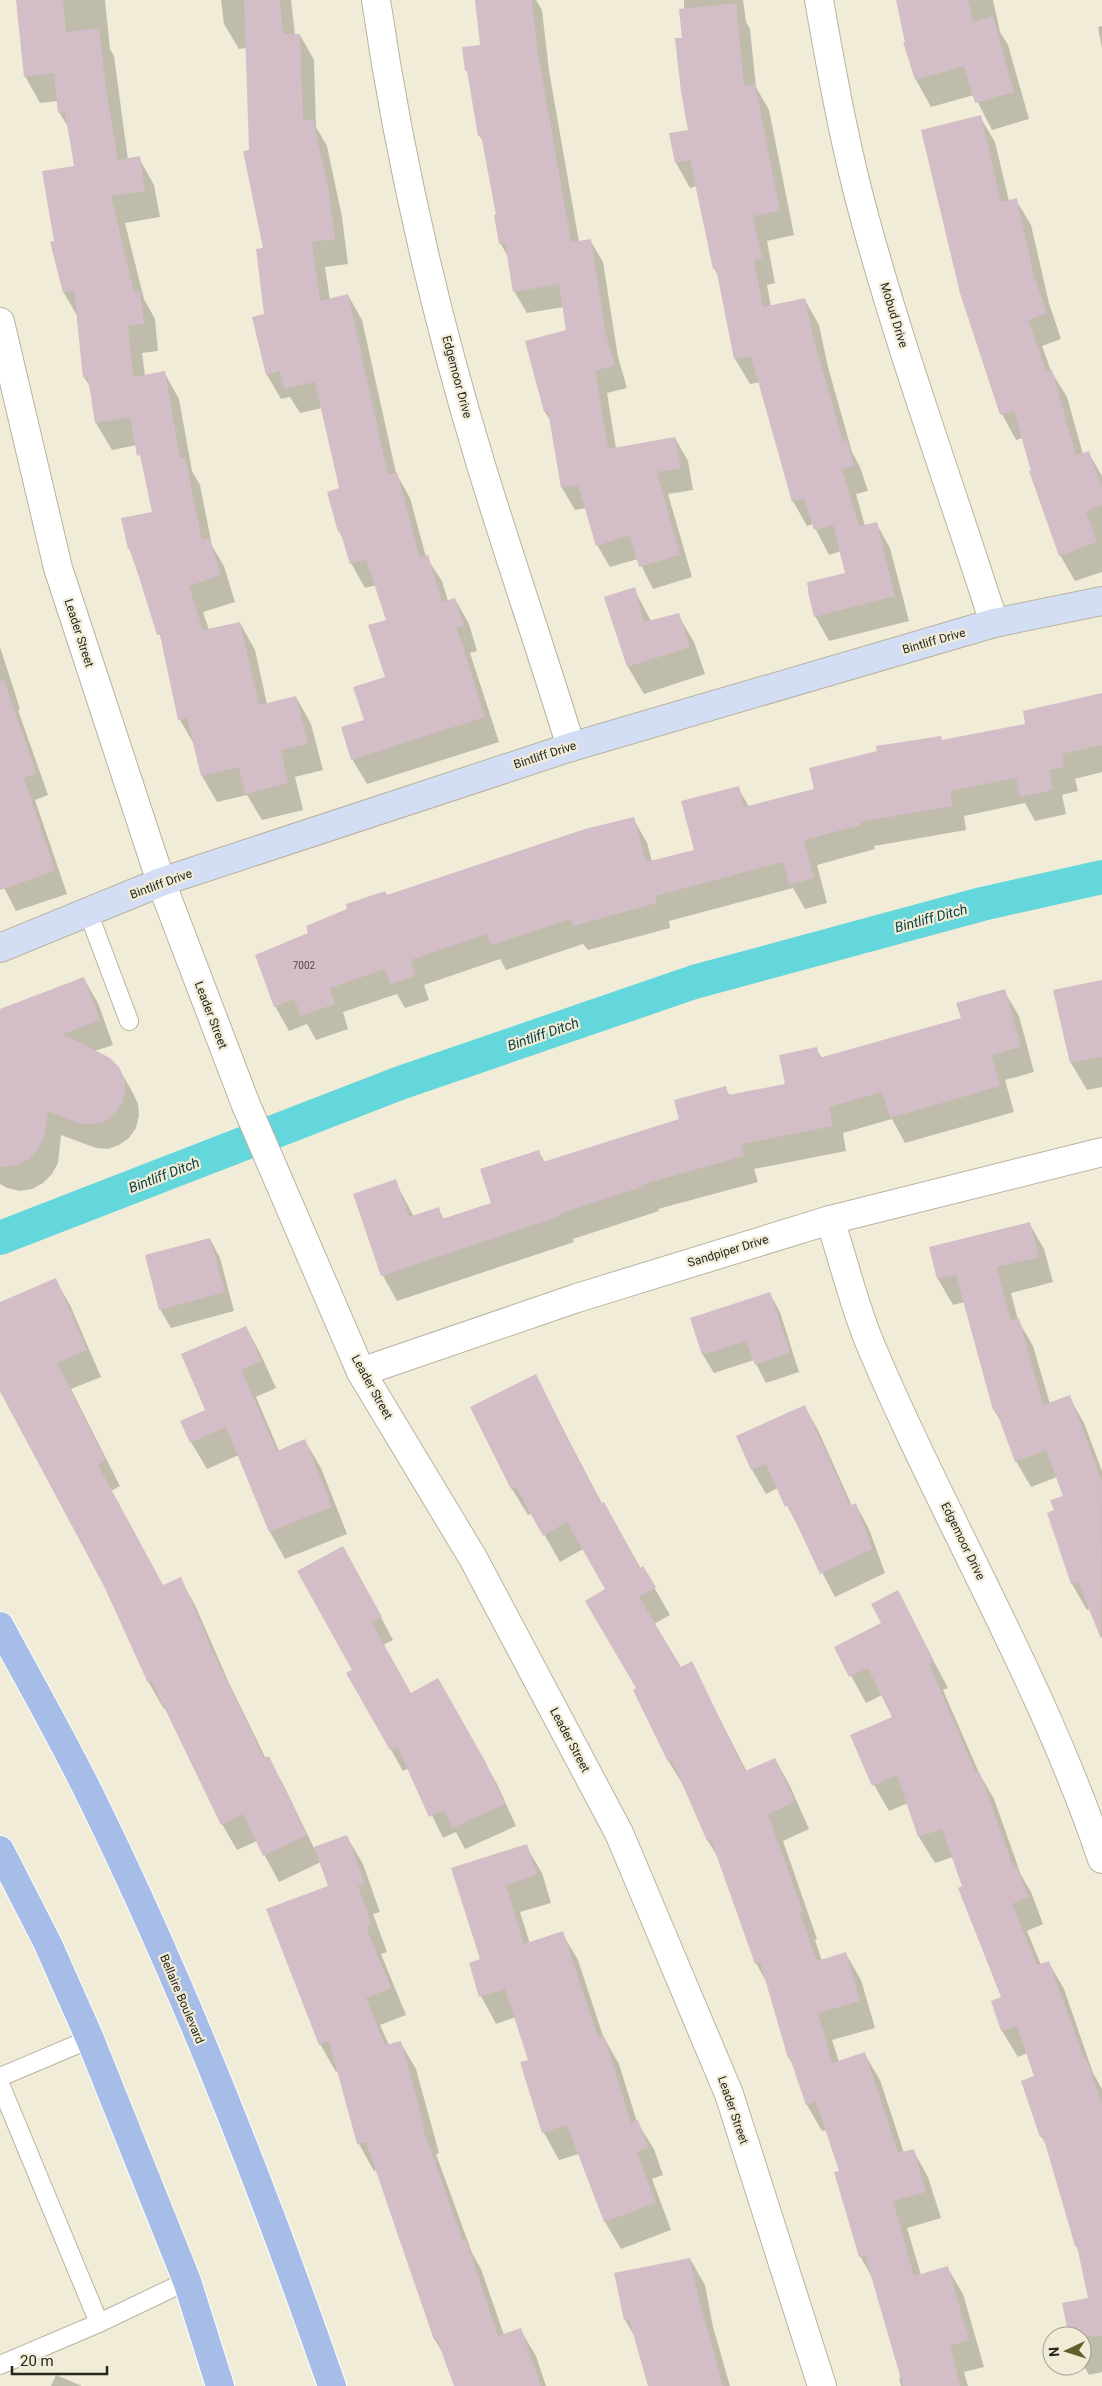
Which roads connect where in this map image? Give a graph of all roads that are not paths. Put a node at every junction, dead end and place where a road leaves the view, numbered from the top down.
1 (376, 0) edge
2 (819, 0) edge
3 (0, 322) edge
4 (1102, 601) edge
5 (994, 623) junction
6 (571, 747) junction
7 (161, 882) junction
8 (88, 912) junction
9 (0, 948) edge
10 (128, 1021) dead end
11 (1102, 1152) edge
12 (830, 1220) junction
13 (361, 1372) junction
14 (0, 1626) edge
15 (0, 1850) edge
16 (1102, 1859) edge
17 (90, 2039) junction
18 (0, 2077) edge
19 (0, 2084) edge
20 (187, 2281) junction
21 (99, 2323) junction
22 (0, 2365) edge
23 (220, 2386) edge
24 (332, 2386) edge
25 (822, 2386) edge

1 - 6 street, Edgemoor Drive
2 - 5 street, Mobud Drive
3 - 7 street, Leader Street
4 - 5 street, Bintliff Drive
5 - 6 street, Bintliff Drive
6 - 7 street, Bintliff Drive
7 - 8 street, Bintliff Drive
7 - 13 street, Leader Street
8 - 9 street, Bintliff Drive
8 - 10 lane
11 - 12 street, Sandpiper Drive
12 - 13 street, Sandpiper Drive
12 - 16 street, Edgemoor Drive
13 - 25 street, Leader Street
14 - 24 main road, Bellaire Boulevard
15 - 17 main road
17 - 18 lane
17 - 20 main road
19 - 21 lane
20 - 21 lane
20 - 23 main road
21 - 22 lane

